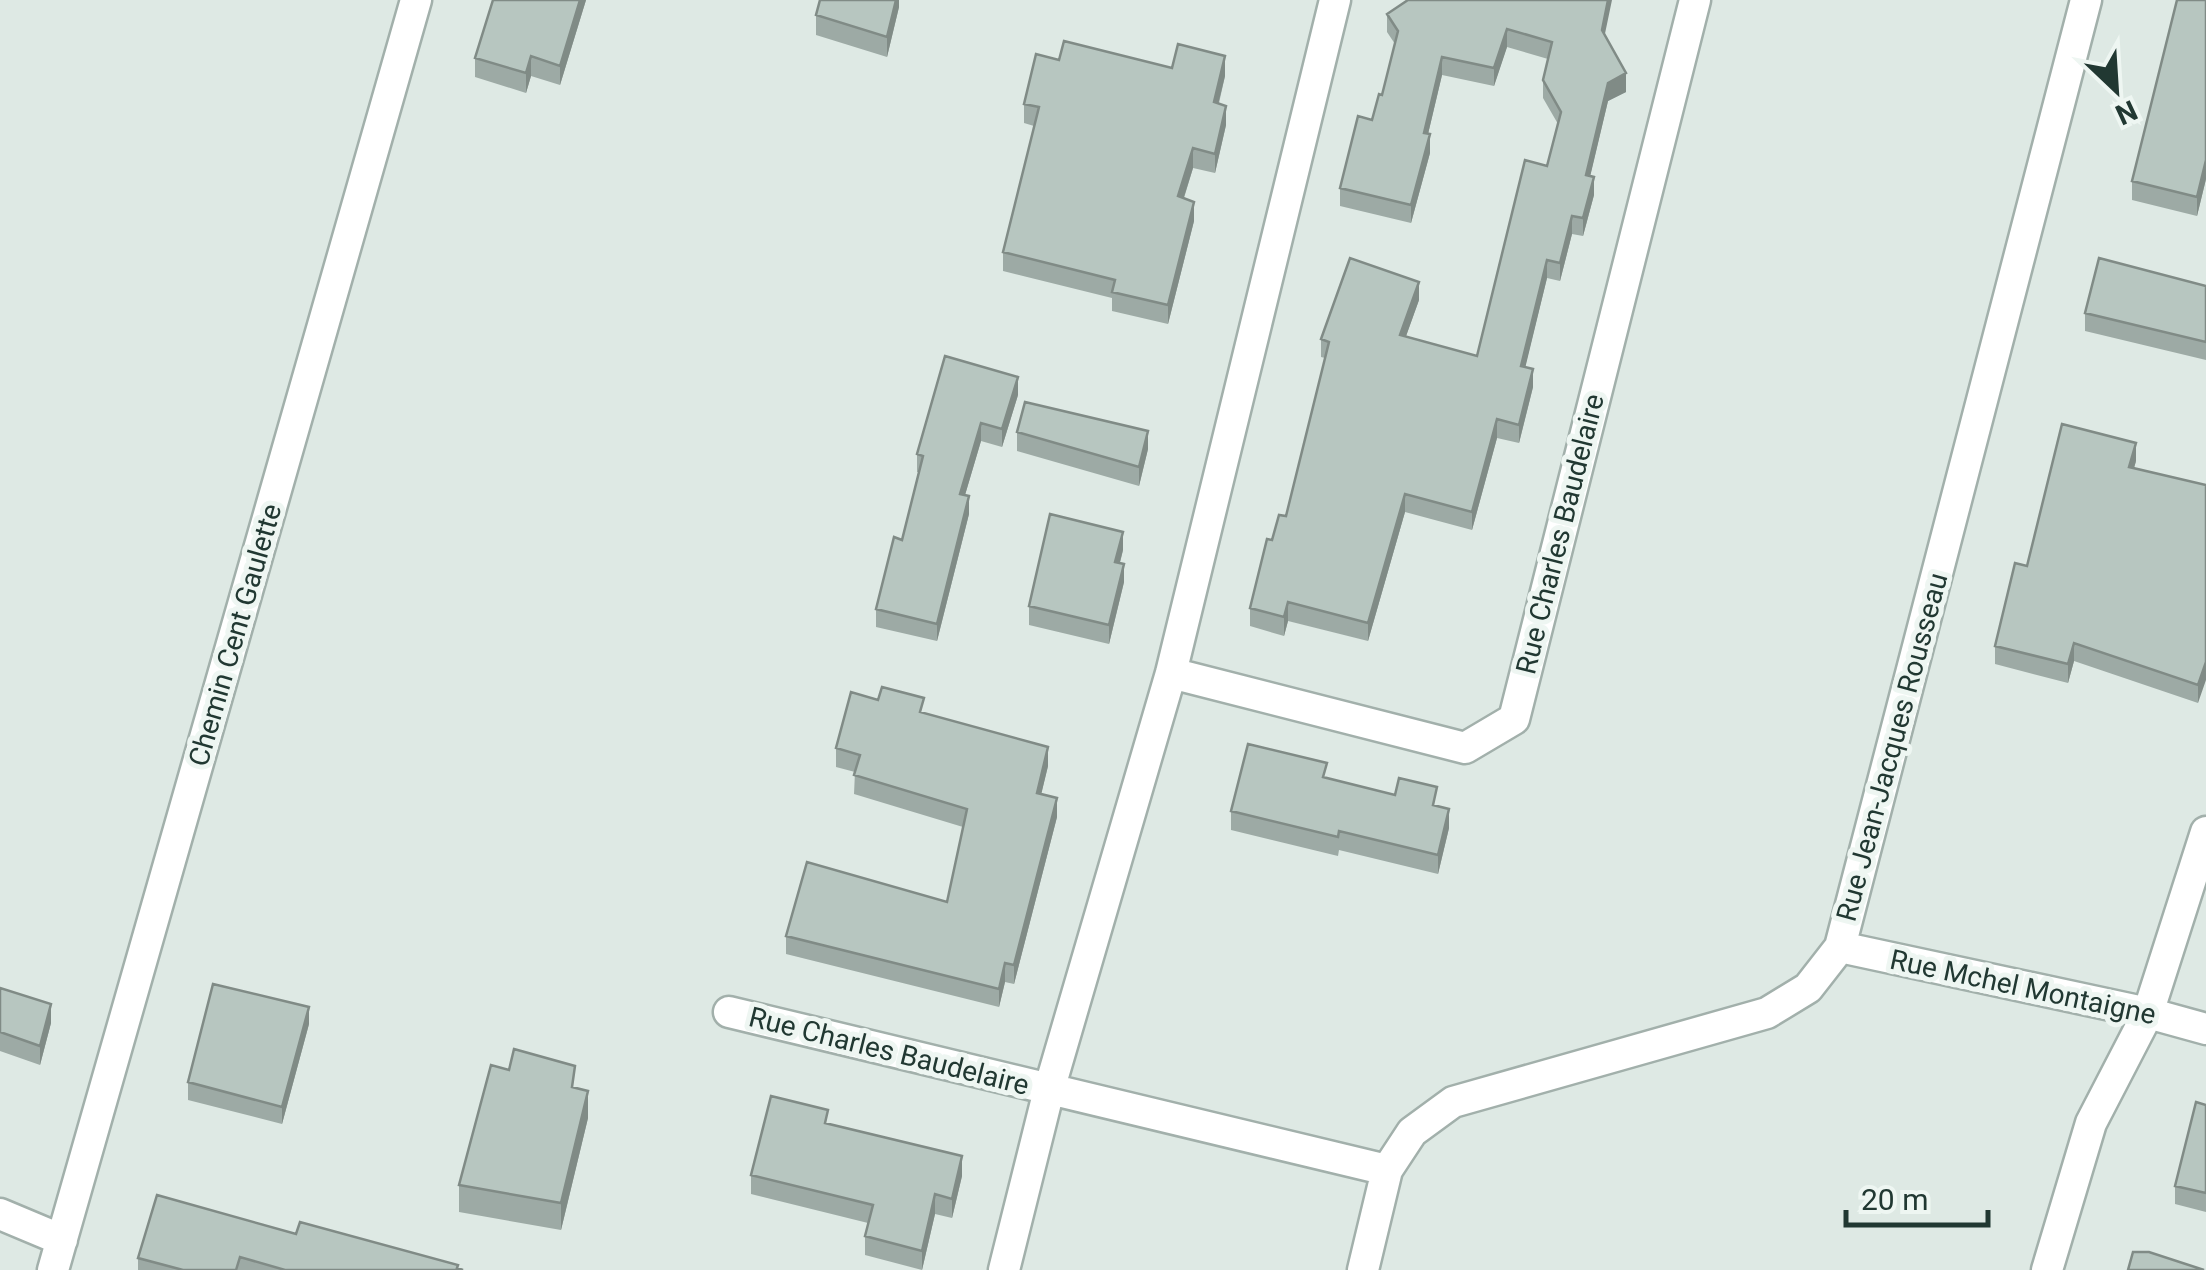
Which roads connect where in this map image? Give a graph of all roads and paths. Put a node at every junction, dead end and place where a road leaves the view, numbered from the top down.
1 (416, 0) edge
2 (1335, 0) edge
3 (1695, 0) edge
4 (2086, 0) edge
5 (1170, 673) junction
6 (2206, 832) edge
7 (1840, 947) junction
8 (728, 1012) dead end
9 (2148, 1013) junction
10 (2206, 1030) edge
11 (1049, 1090) junction
12 (1388, 1170) junction
13 (0, 1214) edge
14 (62, 1240) junction
15 (53, 1270) edge
16 (1004, 1270) edge
17 (1363, 1270) edge
18 (2047, 1270) edge

1 - 14 street, Chemin Cent Gaulette
2 - 5 street, Rue Charles Baudelaire
3 - 5 street, Rue Charles Baudelaire
4 - 7 street, Rue Jean-Jacques Rousseau
5 - 11 street, Rue Charles Baudelaire
6 - 9 street
7 - 9 street, Rue Mchel Montaigne
7 - 12 street, Rue Jean-Jacques Rousseau
8 - 11 street, Rue Charles Baudelaire
9 - 10 street, Rue Mchel Montaigne
9 - 18 street
11 - 12 street, Rue Charles Baudelaire
11 - 16 street, Rue Charles Baudelaire
12 - 17 street, Rue Jean-Jacques Rousseau
13 - 14 street
14 - 15 street, Chemin Cent Gaulette

